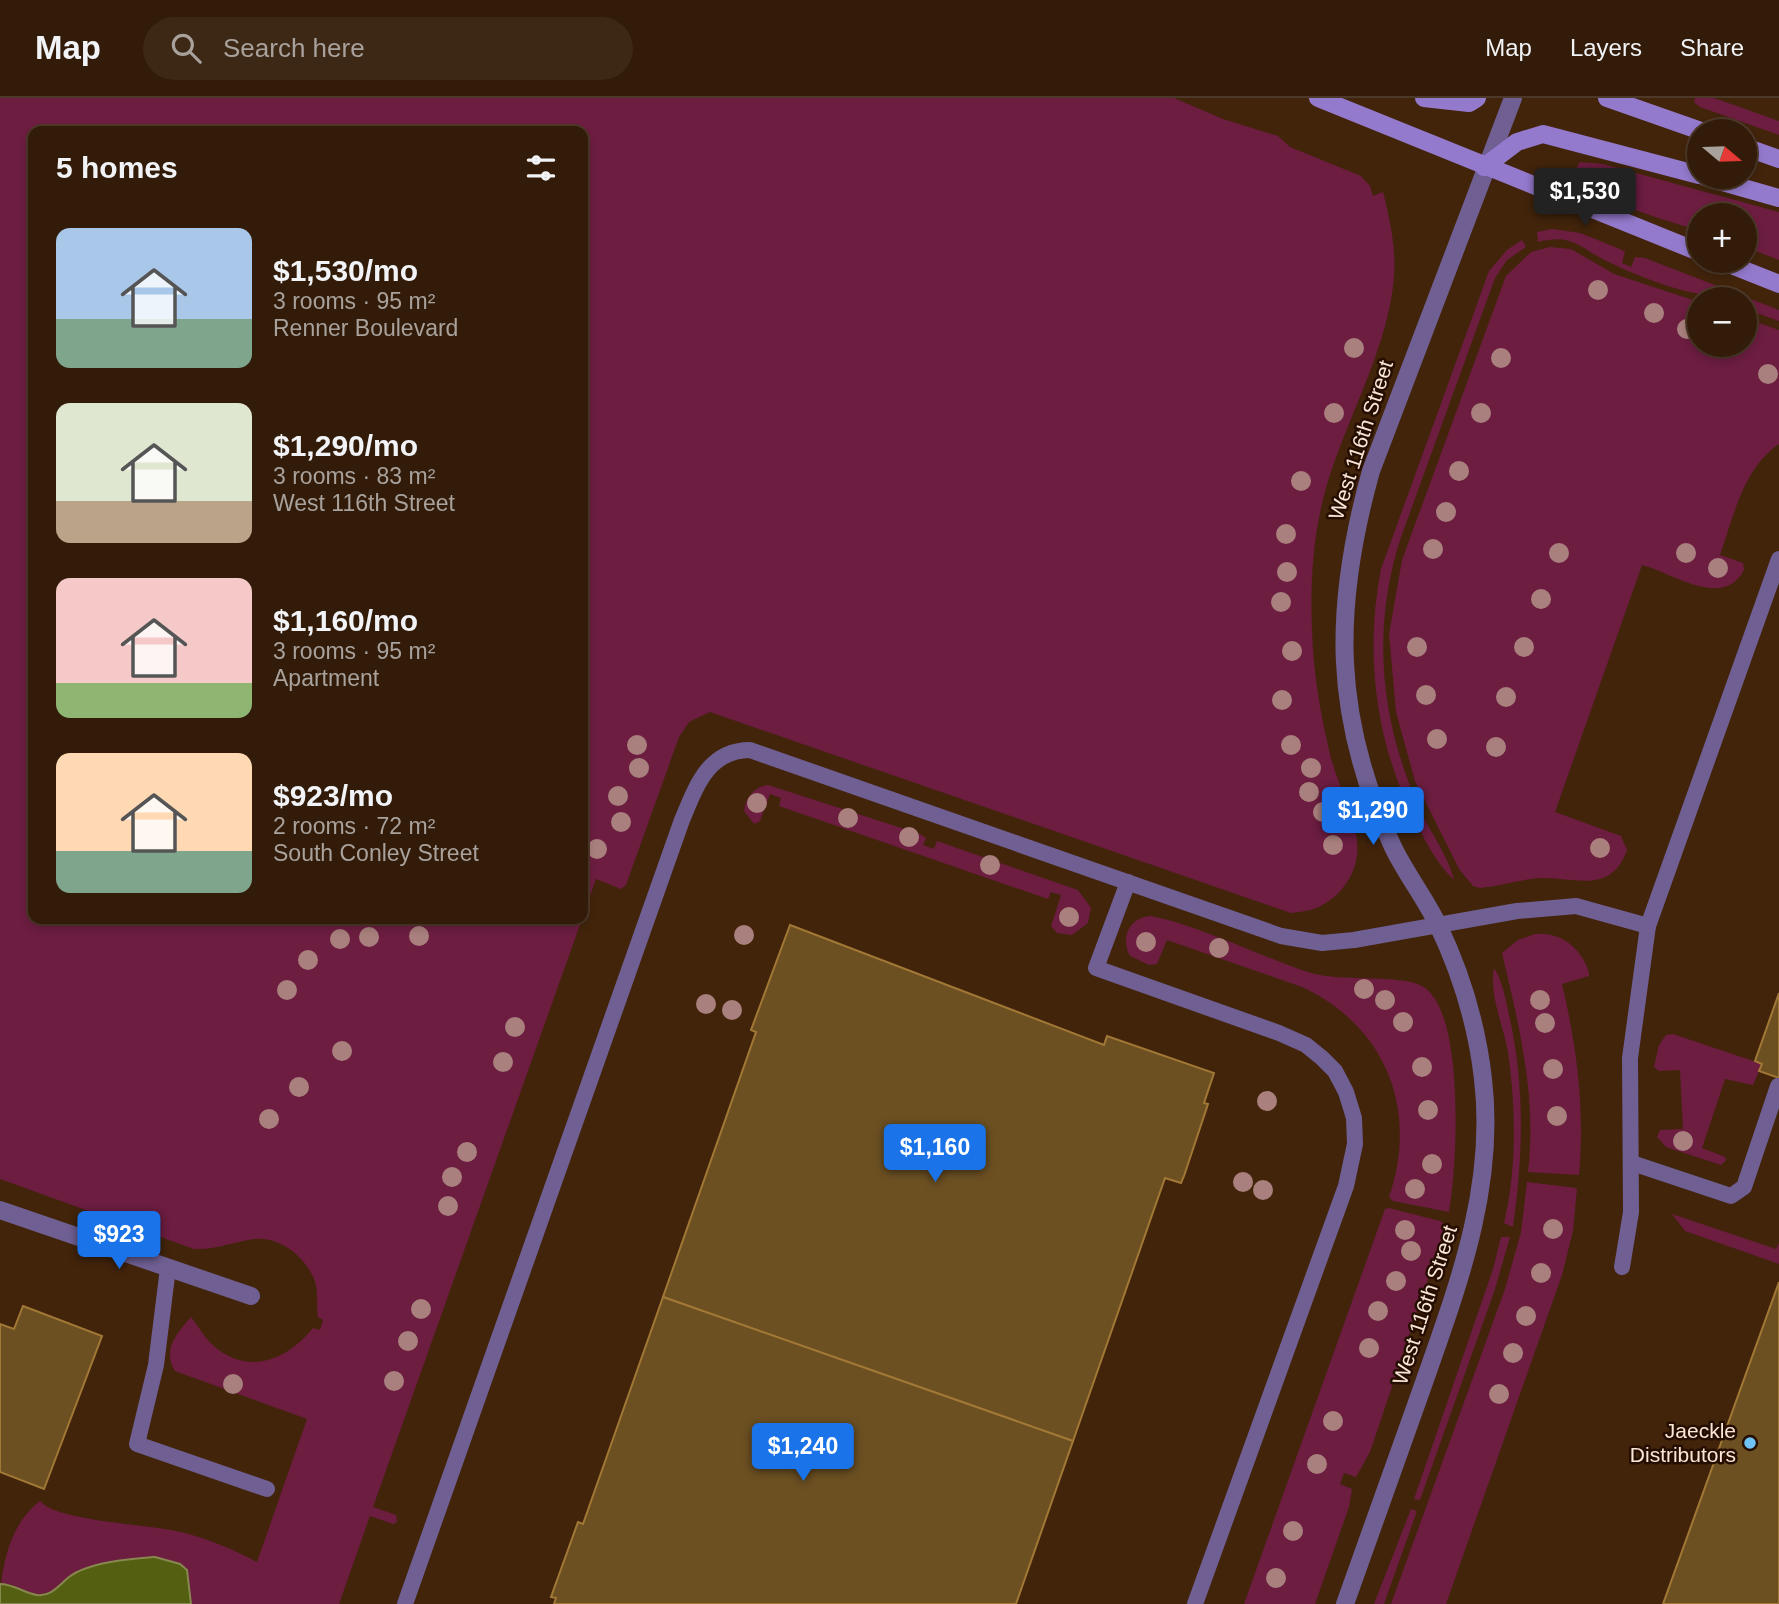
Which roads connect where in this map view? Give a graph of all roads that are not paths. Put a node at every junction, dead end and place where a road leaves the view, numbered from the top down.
1 (1318, 98) edge
2 (1424, 98) edge
3 (1477, 98) edge
4 (1513, 98) edge
5 (1608, 98) edge
6 (1687, 126) edge
7 (1757, 151) edge
8 (1779, 159) edge
9 (1484, 167) junction
10 (1687, 172) edge
11 (1747, 189) edge
12 (1779, 198) edge
13 (1687, 247) edge
14 (1751, 273) edge
15 (1779, 284) edge
16 (1779, 559) edge
17 (1128, 882) junction
18 (1438, 924) junction
19 (1648, 926) junction
20 (1778, 1086) edge
21 (1632, 1163) junction
22 (0, 1210) edge
23 (1622, 1267) dead end
24 (168, 1268) junction
25 (251, 1296) dead end
26 (267, 1489) dead end
27 (405, 1604) edge
28 (1195, 1604) edge
29 (1345, 1604) edge

1 - 9 main road
2 - 3 main road
4 - 9 street, West 116th Street
5 - 6 main road
7 - 8 main road
9 - 10 main road
9 - 13 main road
9 - 18 street, West 116th Street
11 - 12 main road
14 - 15 main road
16 - 19 lane
17 - 18 lane
17 - 27 lane
17 - 28 lane
18 - 19 lane
18 - 29 street, West 116th Street
19 - 21 lane
20 - 21 lane
21 - 23 lane
22 - 24 street
24 - 25 street
24 - 26 lane

